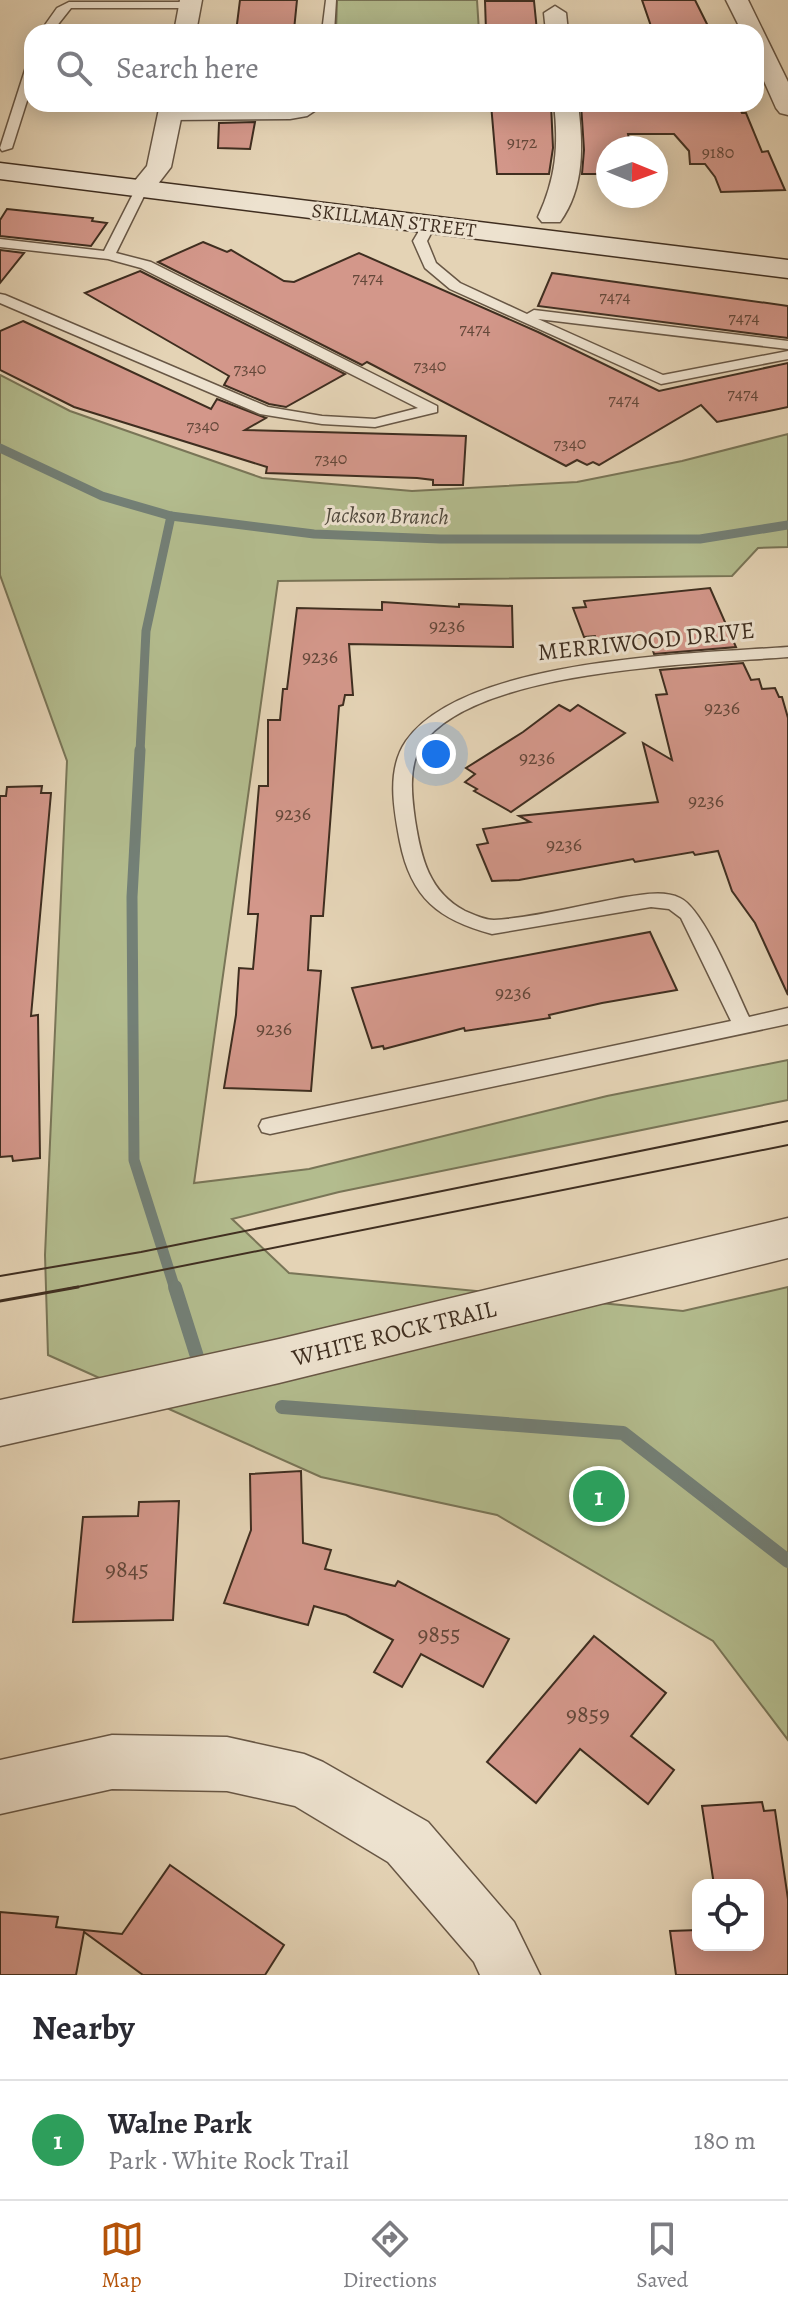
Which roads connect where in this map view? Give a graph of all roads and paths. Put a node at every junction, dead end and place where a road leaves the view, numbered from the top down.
1 (331, 0) edge
2 (737, 0) edge
3 (190, 3) edge
4 (51, 24) edge
5 (186, 24) edge
6 (329, 24) edge
7 (749, 24) edge
8 (764, 51) edge
9 (782, 81) edge
10 (24, 91) edge
11 (788, 108) edge
12 (170, 112) edge
13 (219, 112) edge
14 (305, 112) edge
15 (567, 112) edge
16 (2, 156) edge
17 (150, 178) junction
18 (551, 217) junction
19 (430, 224) junction
20 (0, 243) edge
21 (788, 246) edge
22 (108, 255) junction
23 (788, 269) edge
24 (0, 298) edge
25 (512, 312) junction
26 (788, 345) edge
27 (788, 355) edge
28 (788, 652) edge
29 (788, 1016) edge
30 (743, 1025) junction
31 (270, 1126) dead end
32 (788, 1238) edge
33 (0, 1423) edge
34 (0, 1787) edge
35 (511, 1975) edge

1 - 6 lane
2 - 7 street
3 - 4 lane
3 - 5 street
8 - 9 street
9 - 11 street
10 - 16 lane
12 - 17 street
13 - 14 lane
15 - 18 street
16 - 17 main road, SKILLMAN STREET
17 - 18 main road, SKILLMAN STREET
17 - 19 main road, SKILLMAN STREET
17 - 22 lane
18 - 21 main road, SKILLMAN STREET
19 - 23 main road, SKILLMAN STREET
19 - 25 lane
20 - 22 lane
22 - 24 lane
25 - 26 lane
25 - 27 lane
28 - 30 lane, MERRIWOOD DRIVE
29 - 30 lane
30 - 31 lane
32 - 33 main road, WHITE ROCK TRAIL
34 - 35 street

